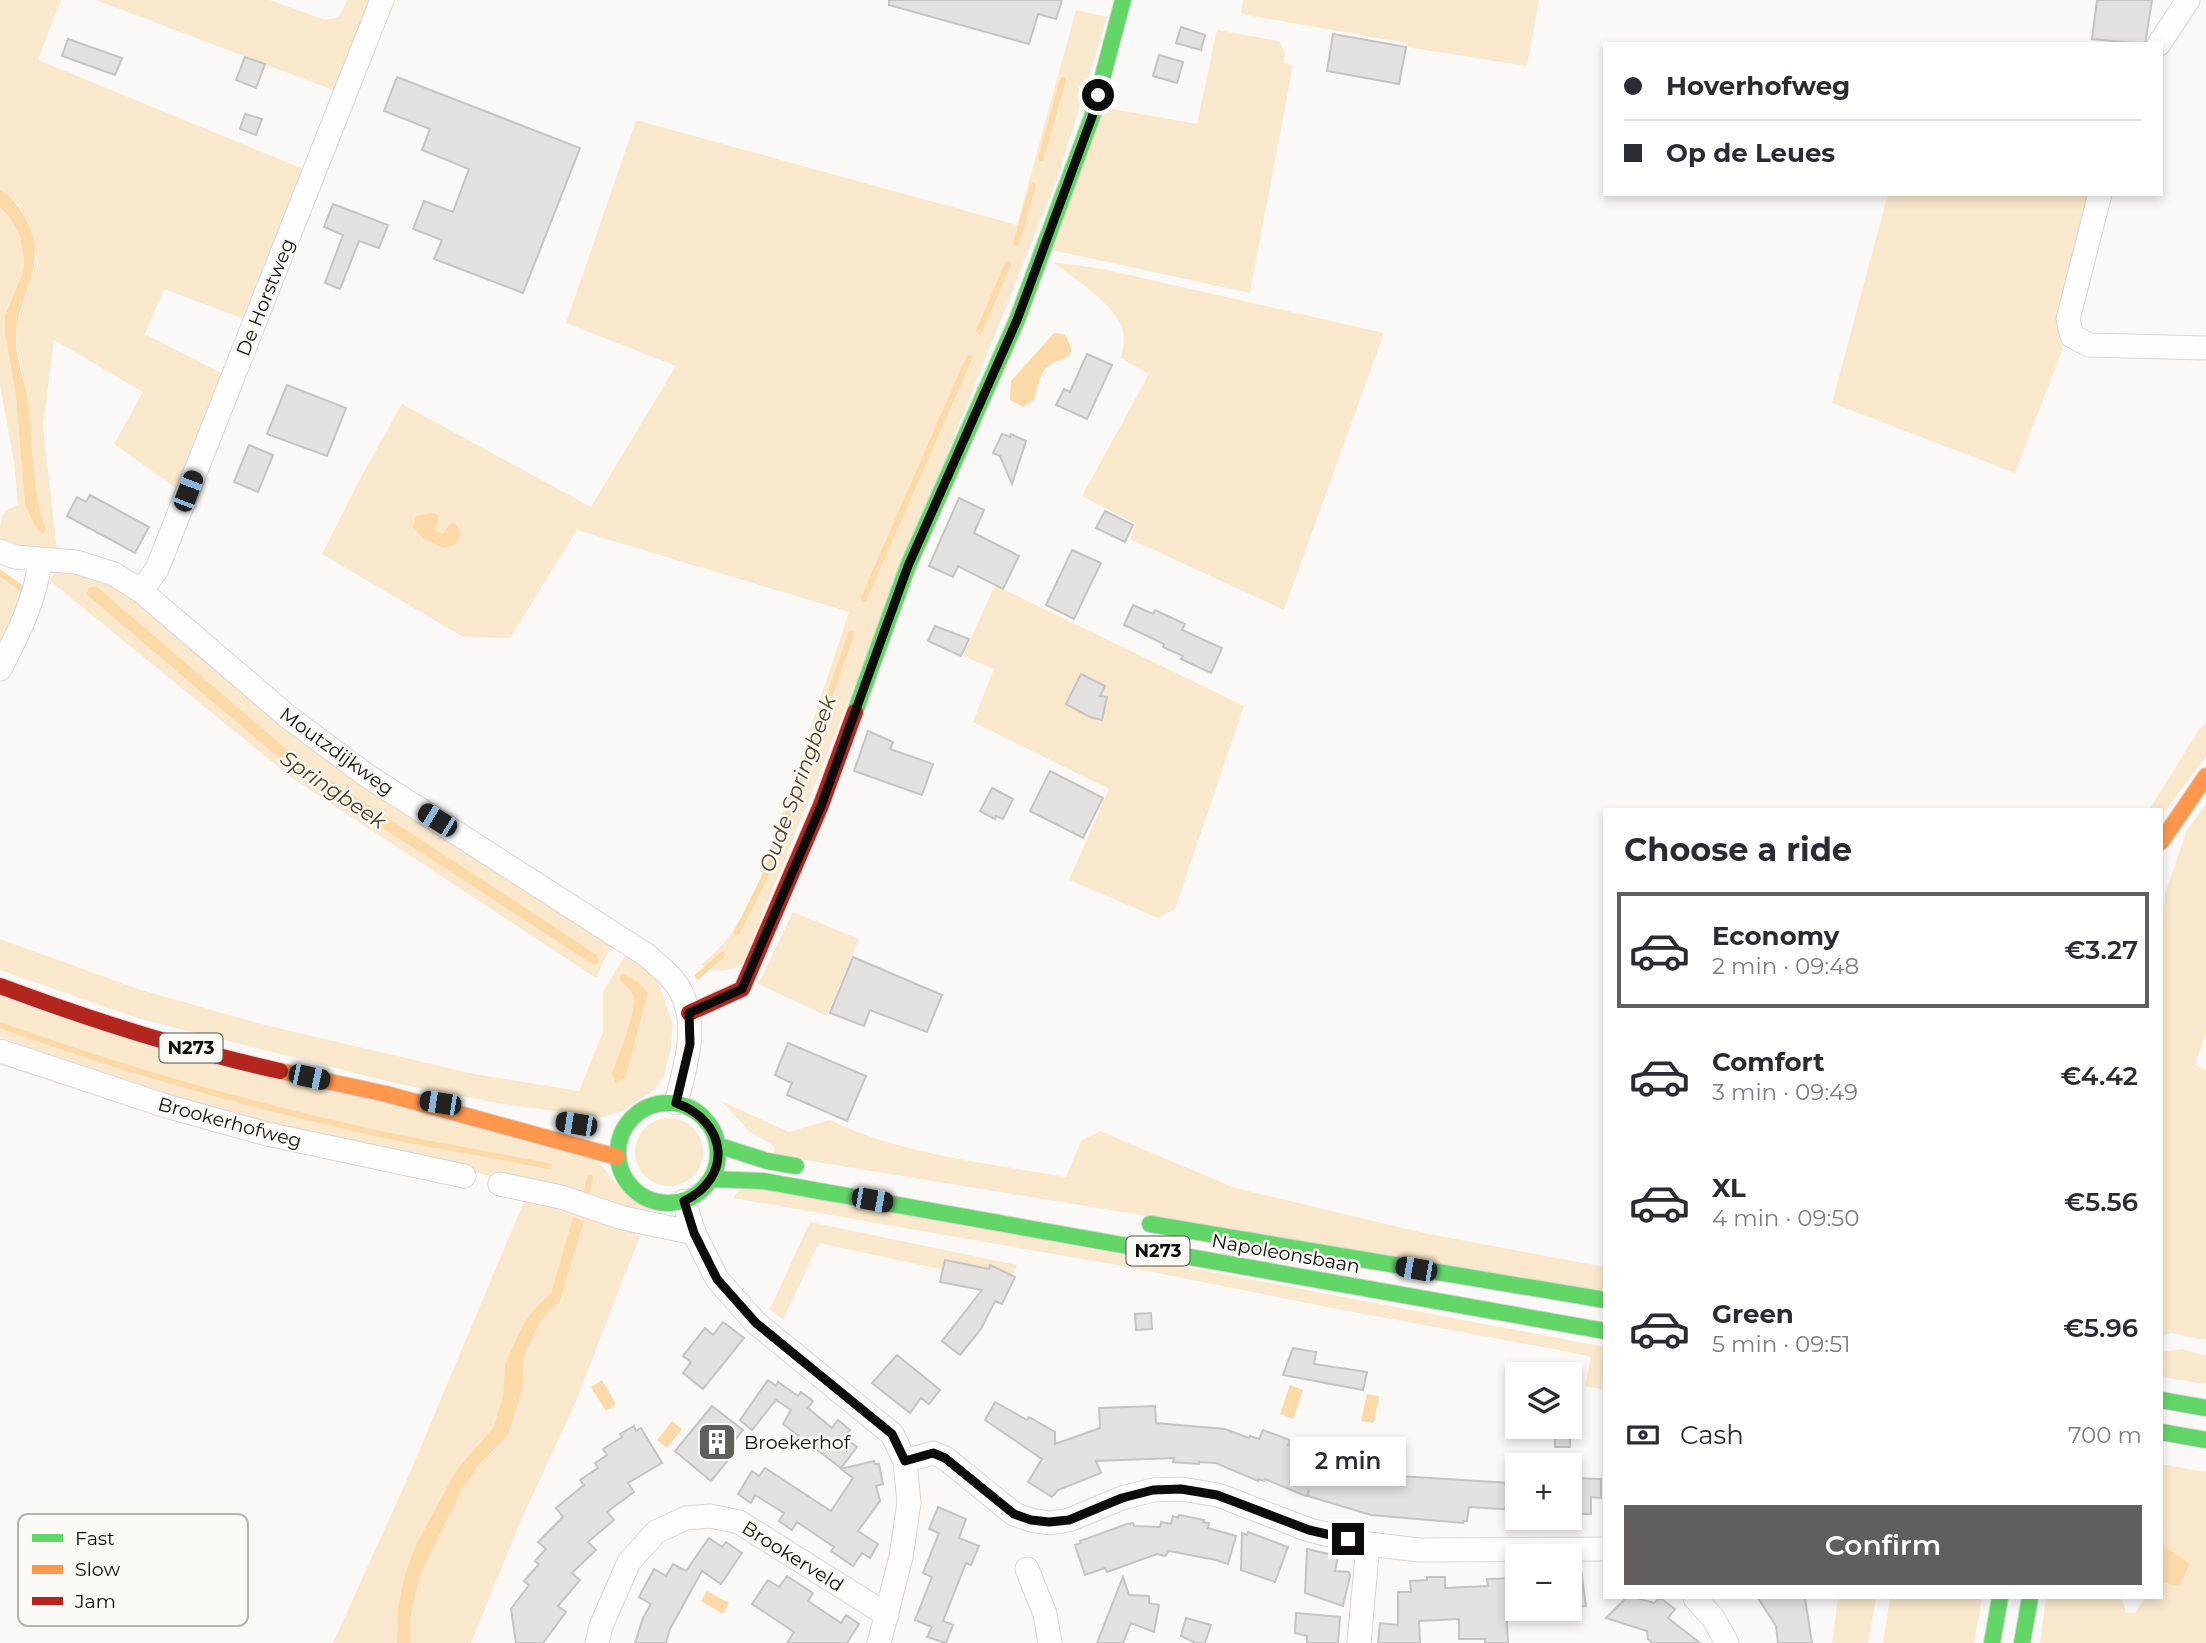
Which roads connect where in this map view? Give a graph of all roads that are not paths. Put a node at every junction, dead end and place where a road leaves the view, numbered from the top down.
1 (382, 0) edge
2 (1123, 0) edge
3 (2188, 0) edge
4 (2160, 42) edge
5 (2099, 196) edge
6 (2206, 348) edge
7 (0, 551) edge
8 (40, 560) junction
9 (141, 591) junction
10 (0, 669) edge
11 (2206, 776) edge
12 (2180, 813) junction
13 (2163, 839) edge
14 (2165, 859) dead end
15 (0, 986) edge
16 (689, 1013) junction
17 (0, 1051) edge
18 (386, 1094) junction
19 (676, 1103) junction
20 (522, 1115) dead end
21 (717, 1145) junction
22 (617, 1157) junction
23 (808, 1168) dead end
24 (464, 1176) dead end
25 (711, 1179) junction
26 (500, 1184) dead end
27 (684, 1201) junction
28 (1138, 1222) dead end
29 (694, 1233) junction
30 (1603, 1300) edge
31 (1603, 1331) edge
32 (2163, 1400) edge
33 (2206, 1408) edge
34 (2163, 1432) edge
35 (2206, 1440) edge
36 (905, 1461) junction
37 (1368, 1544) junction
38 (1603, 1549) edge
39 (1027, 1569) dead end
40 (1696, 1599) edge
41 (2000, 1599) edge
42 (2030, 1599) edge
43 (887, 1615) junction
44 (597, 1643) edge
45 (878, 1643) edge
46 (1050, 1643) edge
47 (1359, 1643) edge
48 (1727, 1643) edge
49 (1992, 1643) edge
50 (2022, 1643) edge

1 - 9 street, De Horstweg
2 - 16 main road
3 - 4 street
5 - 6 street
7 - 8 street, Moutzdijkweg
8 - 9 street, Moutzdijkweg
8 - 10 street
9 - 16 street, Moutzdijkweg
11 - 12 main road
12 - 13 main road
12 - 14 main road
15 - 18 main road, N273
16 - 19 street
17 - 24 street, Brookerhofweg
18 - 20 main road, N273
18 - 22 main road, N273
19 - 21 main road
19 - 22 main road
21 - 23 main road
21 - 25 main road
22 - 27 main road
25 - 27 main road
25 - 31 main road, Napoleonsbaan / N273
26 - 29 street
27 - 29 street
28 - 30 main road, Napoleonsbaan / N273
29 - 36 street
32 - 33 main road
34 - 35 main road
36 - 37 street
36 - 43 street
37 - 38 street
37 - 47 street
39 - 46 street
40 - 48 street
41 - 49 main road
42 - 50 main road
43 - 44 street, Brookerveld
43 - 45 street

